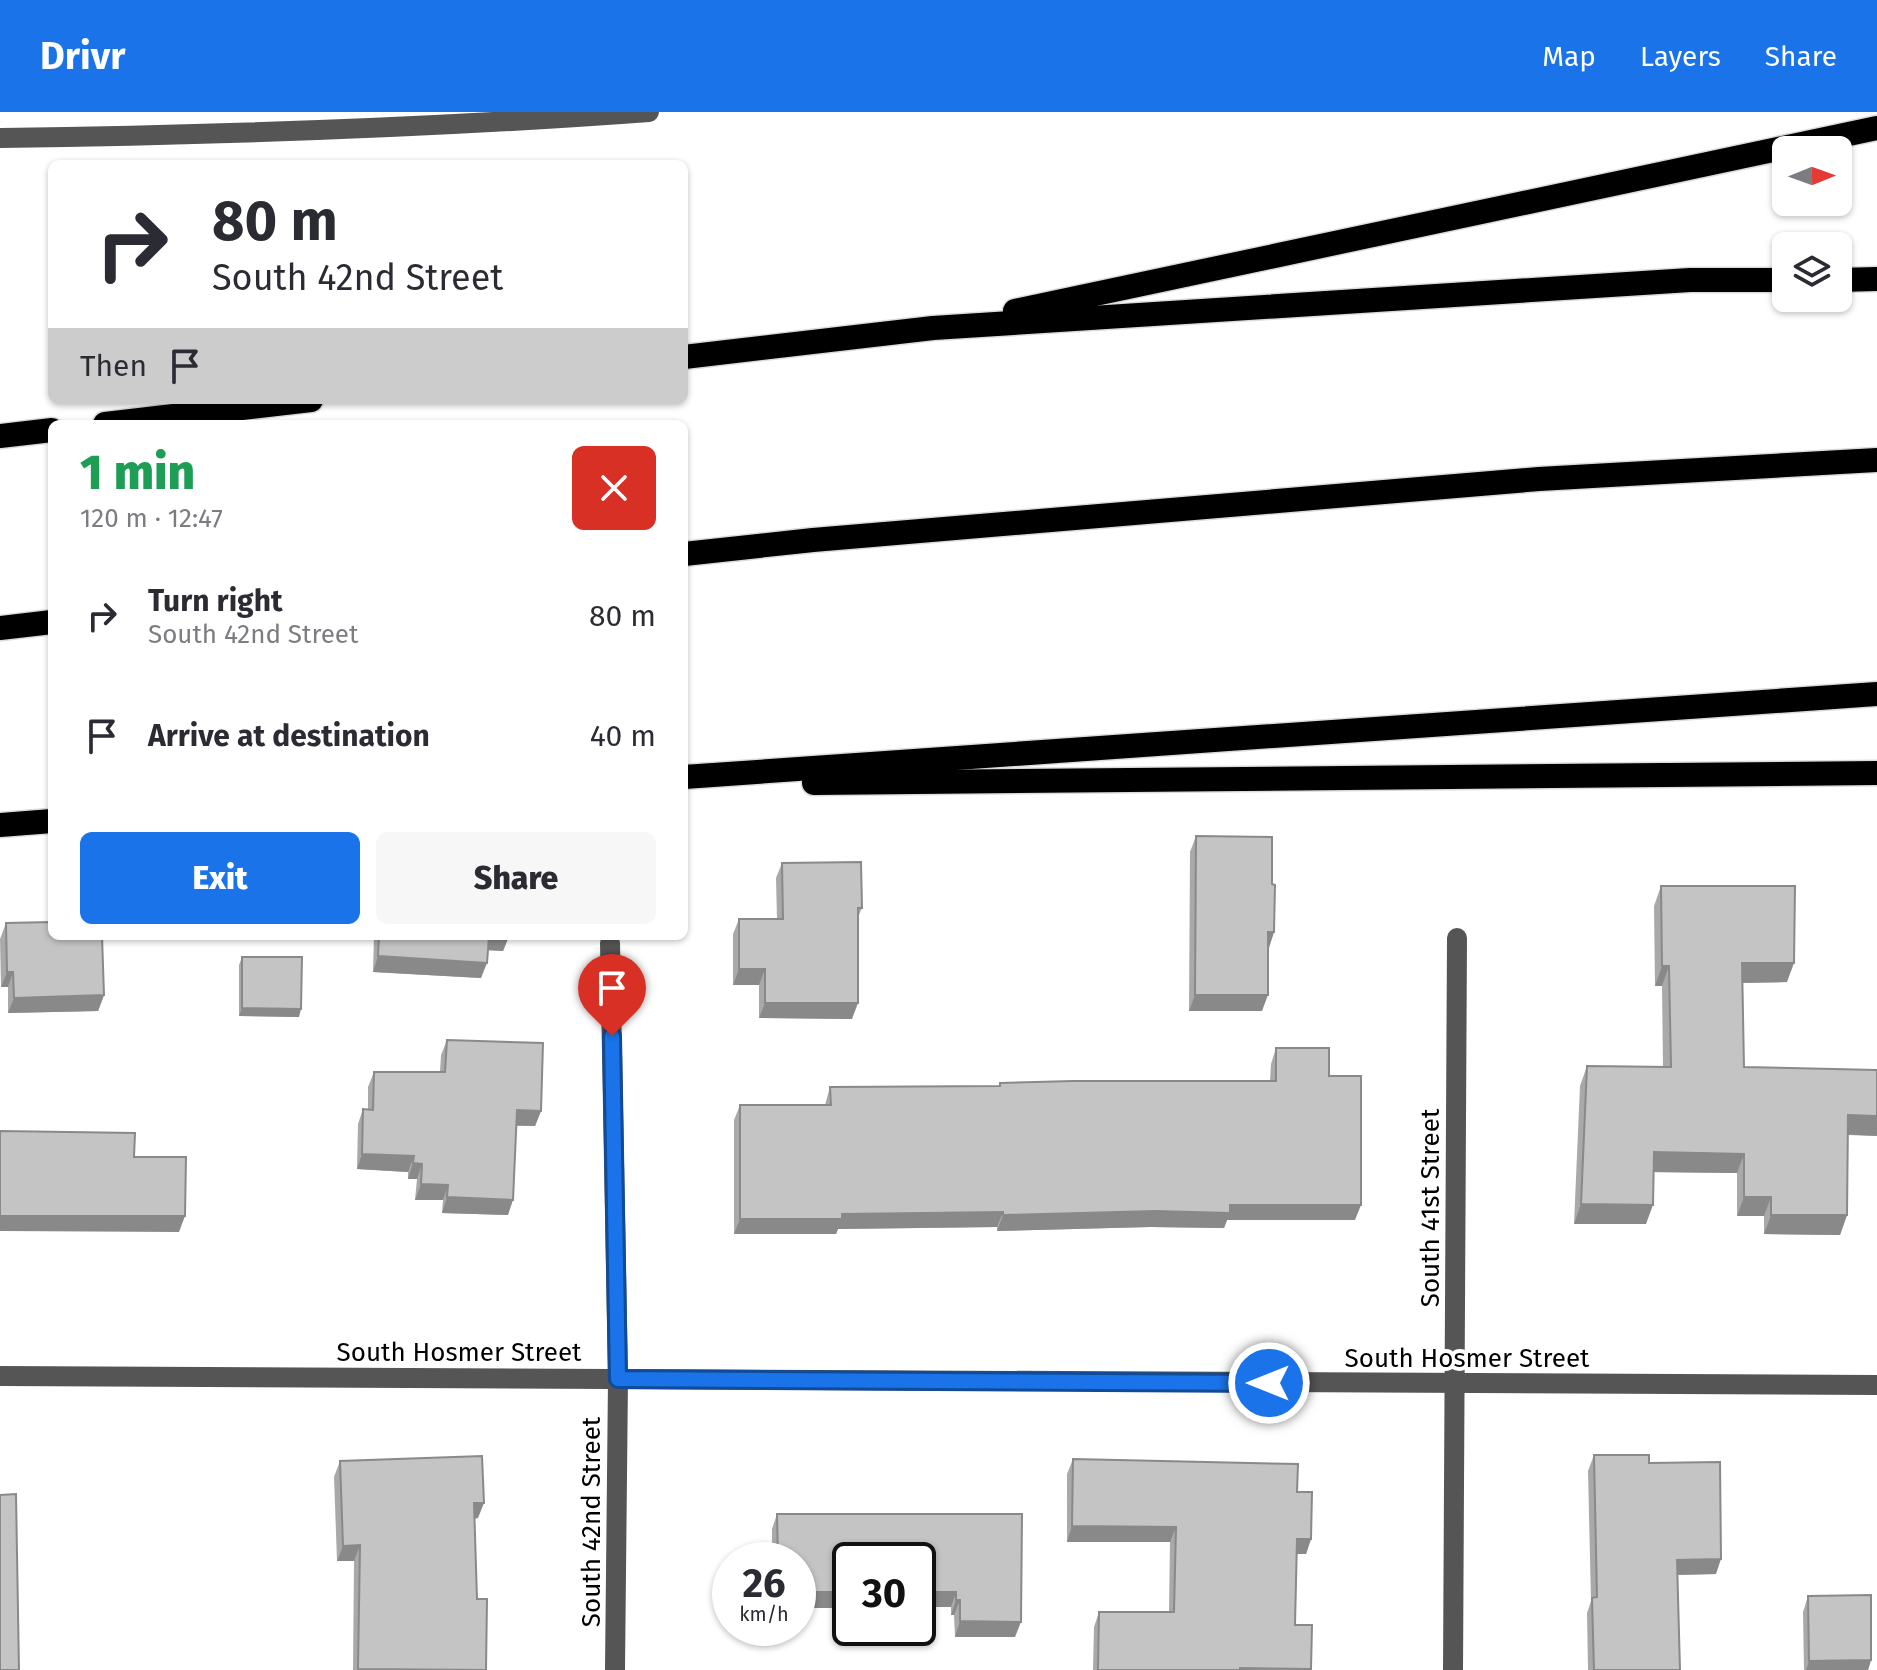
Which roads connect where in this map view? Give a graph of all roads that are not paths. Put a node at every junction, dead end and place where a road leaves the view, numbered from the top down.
1 (649, 112) edge
2 (475, 119) edge
3 (1877, 128) edge
4 (0, 138) edge
5 (1877, 279) edge
6 (1772, 280) edge
7 (1852, 280) edge
8 (933, 328) junction
9 (688, 357) edge
10 (277, 404) edge
11 (139, 420) edge
12 (48, 430) edge
13 (0, 436) edge
14 (1877, 460) edge
15 (688, 554) edge
16 (48, 622) edge
17 (0, 628) edge
18 (1877, 694) edge
19 (1877, 773) edge
20 (688, 777) edge
21 (688, 784) edge
22 (48, 821) edge
23 (0, 825) edge
24 (1457, 938) dead end
25 (610, 943) dead end
26 (0, 1376) edge
27 (618, 1379) junction
28 (1455, 1384) junction
29 (1877, 1385) edge
30 (615, 1670) edge
31 (1453, 1670) edge

1 - 2 street
2 - 4 street
3 - 8 highway
5 - 7 highway
6 - 8 highway
8 - 9 highway
10 - 11 highway
12 - 13 highway
14 - 15 highway
16 - 17 highway
18 - 20 highway
19 - 21 highway
22 - 23 highway
24 - 28 street, South 41st Street
25 - 27 street, South 42nd Street
26 - 27 street, South Hosmer Street
27 - 28 street, South Hosmer Street
27 - 30 street, South 42nd Street
28 - 29 street, South Hosmer Street
28 - 31 street, South 41st Street

